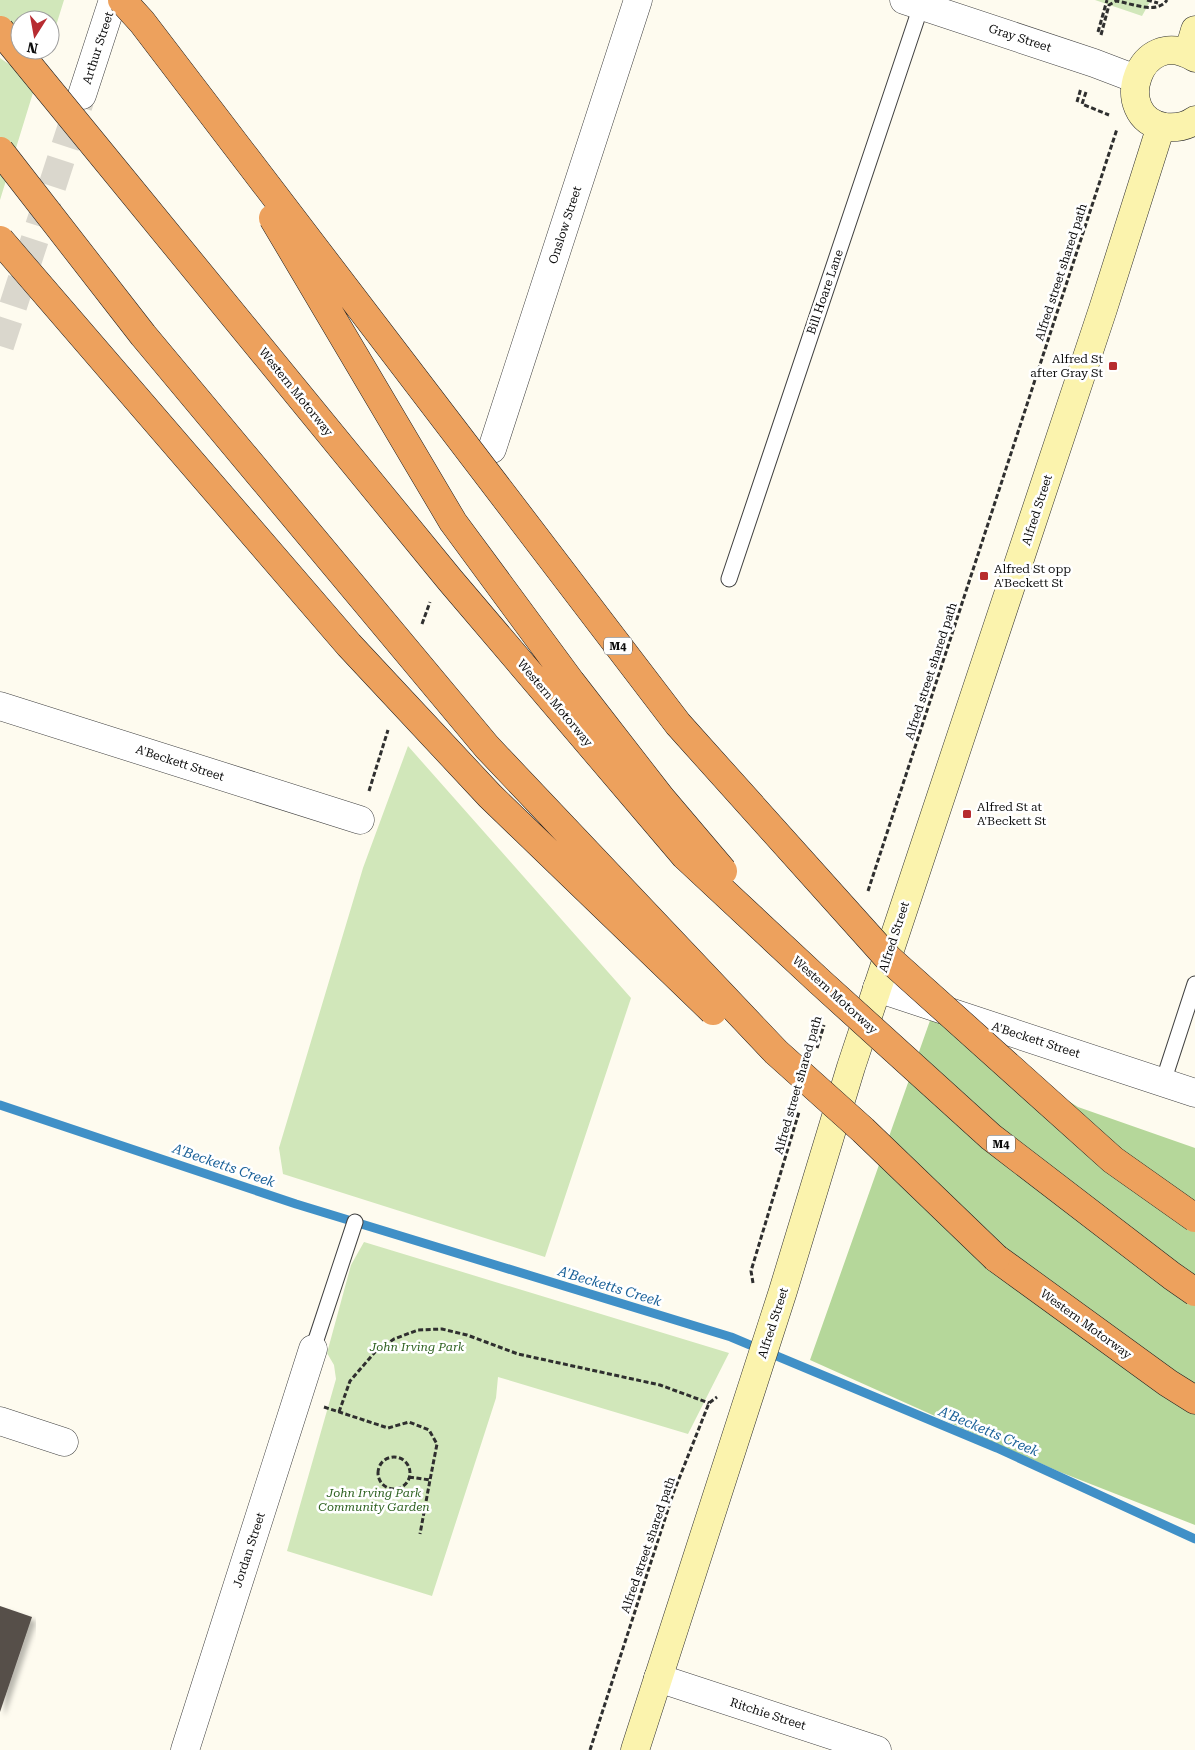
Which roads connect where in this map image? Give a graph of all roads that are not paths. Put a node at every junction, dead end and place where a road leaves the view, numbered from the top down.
1 (113, 0) edge
2 (122, 0) edge
3 (144, 0) edge
4 (638, 0) edge
5 (912, 3) edge
6 (0, 30) edge
7 (1193, 47) edge
8 (1136, 79) junction
9 (82, 95) tunnel mouth
10 (1195, 120) edge
11 (1161, 126) junction
12 (0, 151) edge
13 (0, 240) edge
14 (492, 449) dead end
15 (728, 579) dead end
16 (0, 706) edge
17 (360, 820) dead end
18 (819, 982) junction
19 (1195, 984) edge
20 (877, 988) junction
21 (1163, 1082) junction
22 (1195, 1093) edge
23 (1195, 1218) edge
24 (355, 1222) dead end
25 (996, 1258) junction
26 (1195, 1292) edge
27 (313, 1349) joint
28 (1195, 1400) edge
29 (0, 1421) edge
30 (64, 1442) dead end
31 (658, 1678) junction
32 (184, 1750) edge
33 (635, 1750) edge
34 (877, 1750) edge

1 - 9 street, Arthur Street
2 - 23 highway, M4, bridge
3 - 18 highway, bridge
4 - 14 street, Onslow Street
5 - 8 street, Gray Street
5 - 15 lane, Bill Hoare Lane
6 - 18 highway, Western Motorway / M4, bridge
7 - 8 street
8 - 11 street
10 - 11 street
11 - 20 street, Alfred Street
12 - 25 highway, Western Motorway, bridge
13 - 25 highway, bridge
16 - 17 street, A'Beckett Street
18 - 26 highway, Western Motorway / M4, bridge
19 - 21 lane
20 - 21 street, A'Beckett Street
20 - 31 street, Alfred Street
21 - 22 street, A'Beckett Street
24 - 27 lane
25 - 28 highway, Western Motorway
27 - 32 street, Jordan Street
29 - 30 street
31 - 33 street, Alfred Street
31 - 34 street, Ritchie Street

